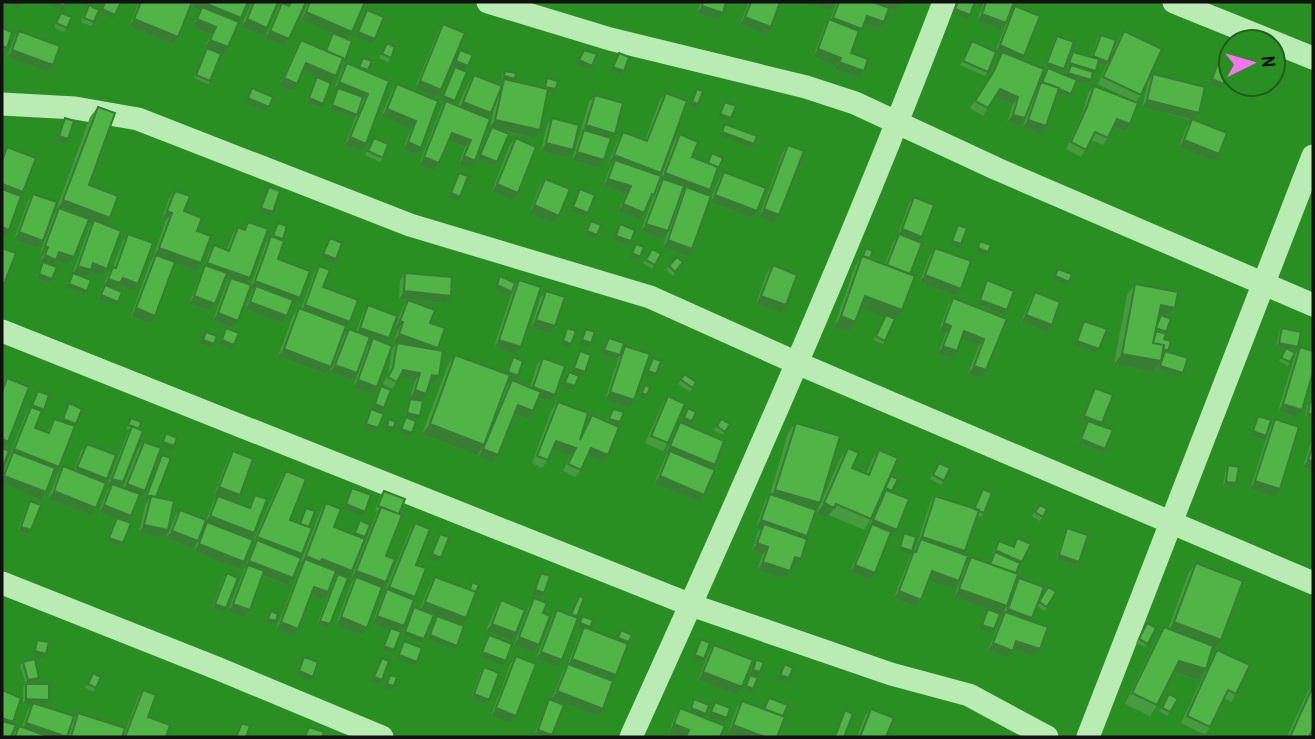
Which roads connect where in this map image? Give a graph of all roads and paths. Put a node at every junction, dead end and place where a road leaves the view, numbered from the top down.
1 (488, 2) edge
2 (944, 2) edge
3 (1174, 2) edge
4 (1313, 58) edge
5 (2, 104) edge
6 (898, 122) junction
7 (1313, 156) edge
8 (1263, 285) junction
9 (1313, 305) edge
10 (2, 331) edge
11 (797, 363) junction
12 (1172, 522) junction
13 (2, 583) edge
14 (1313, 583) edge
15 (691, 605) junction
16 (382, 737) edge
17 (631, 737) edge
18 (1047, 737) edge
19 (1088, 737) edge

1 - 6 street
2 - 6 street
3 - 4 street
5 - 11 street
6 - 8 street
6 - 11 street
7 - 8 street
8 - 9 street
8 - 12 street
10 - 15 street
11 - 12 street
11 - 15 street
12 - 14 street
12 - 19 street
13 - 16 street
15 - 17 street
15 - 18 street

